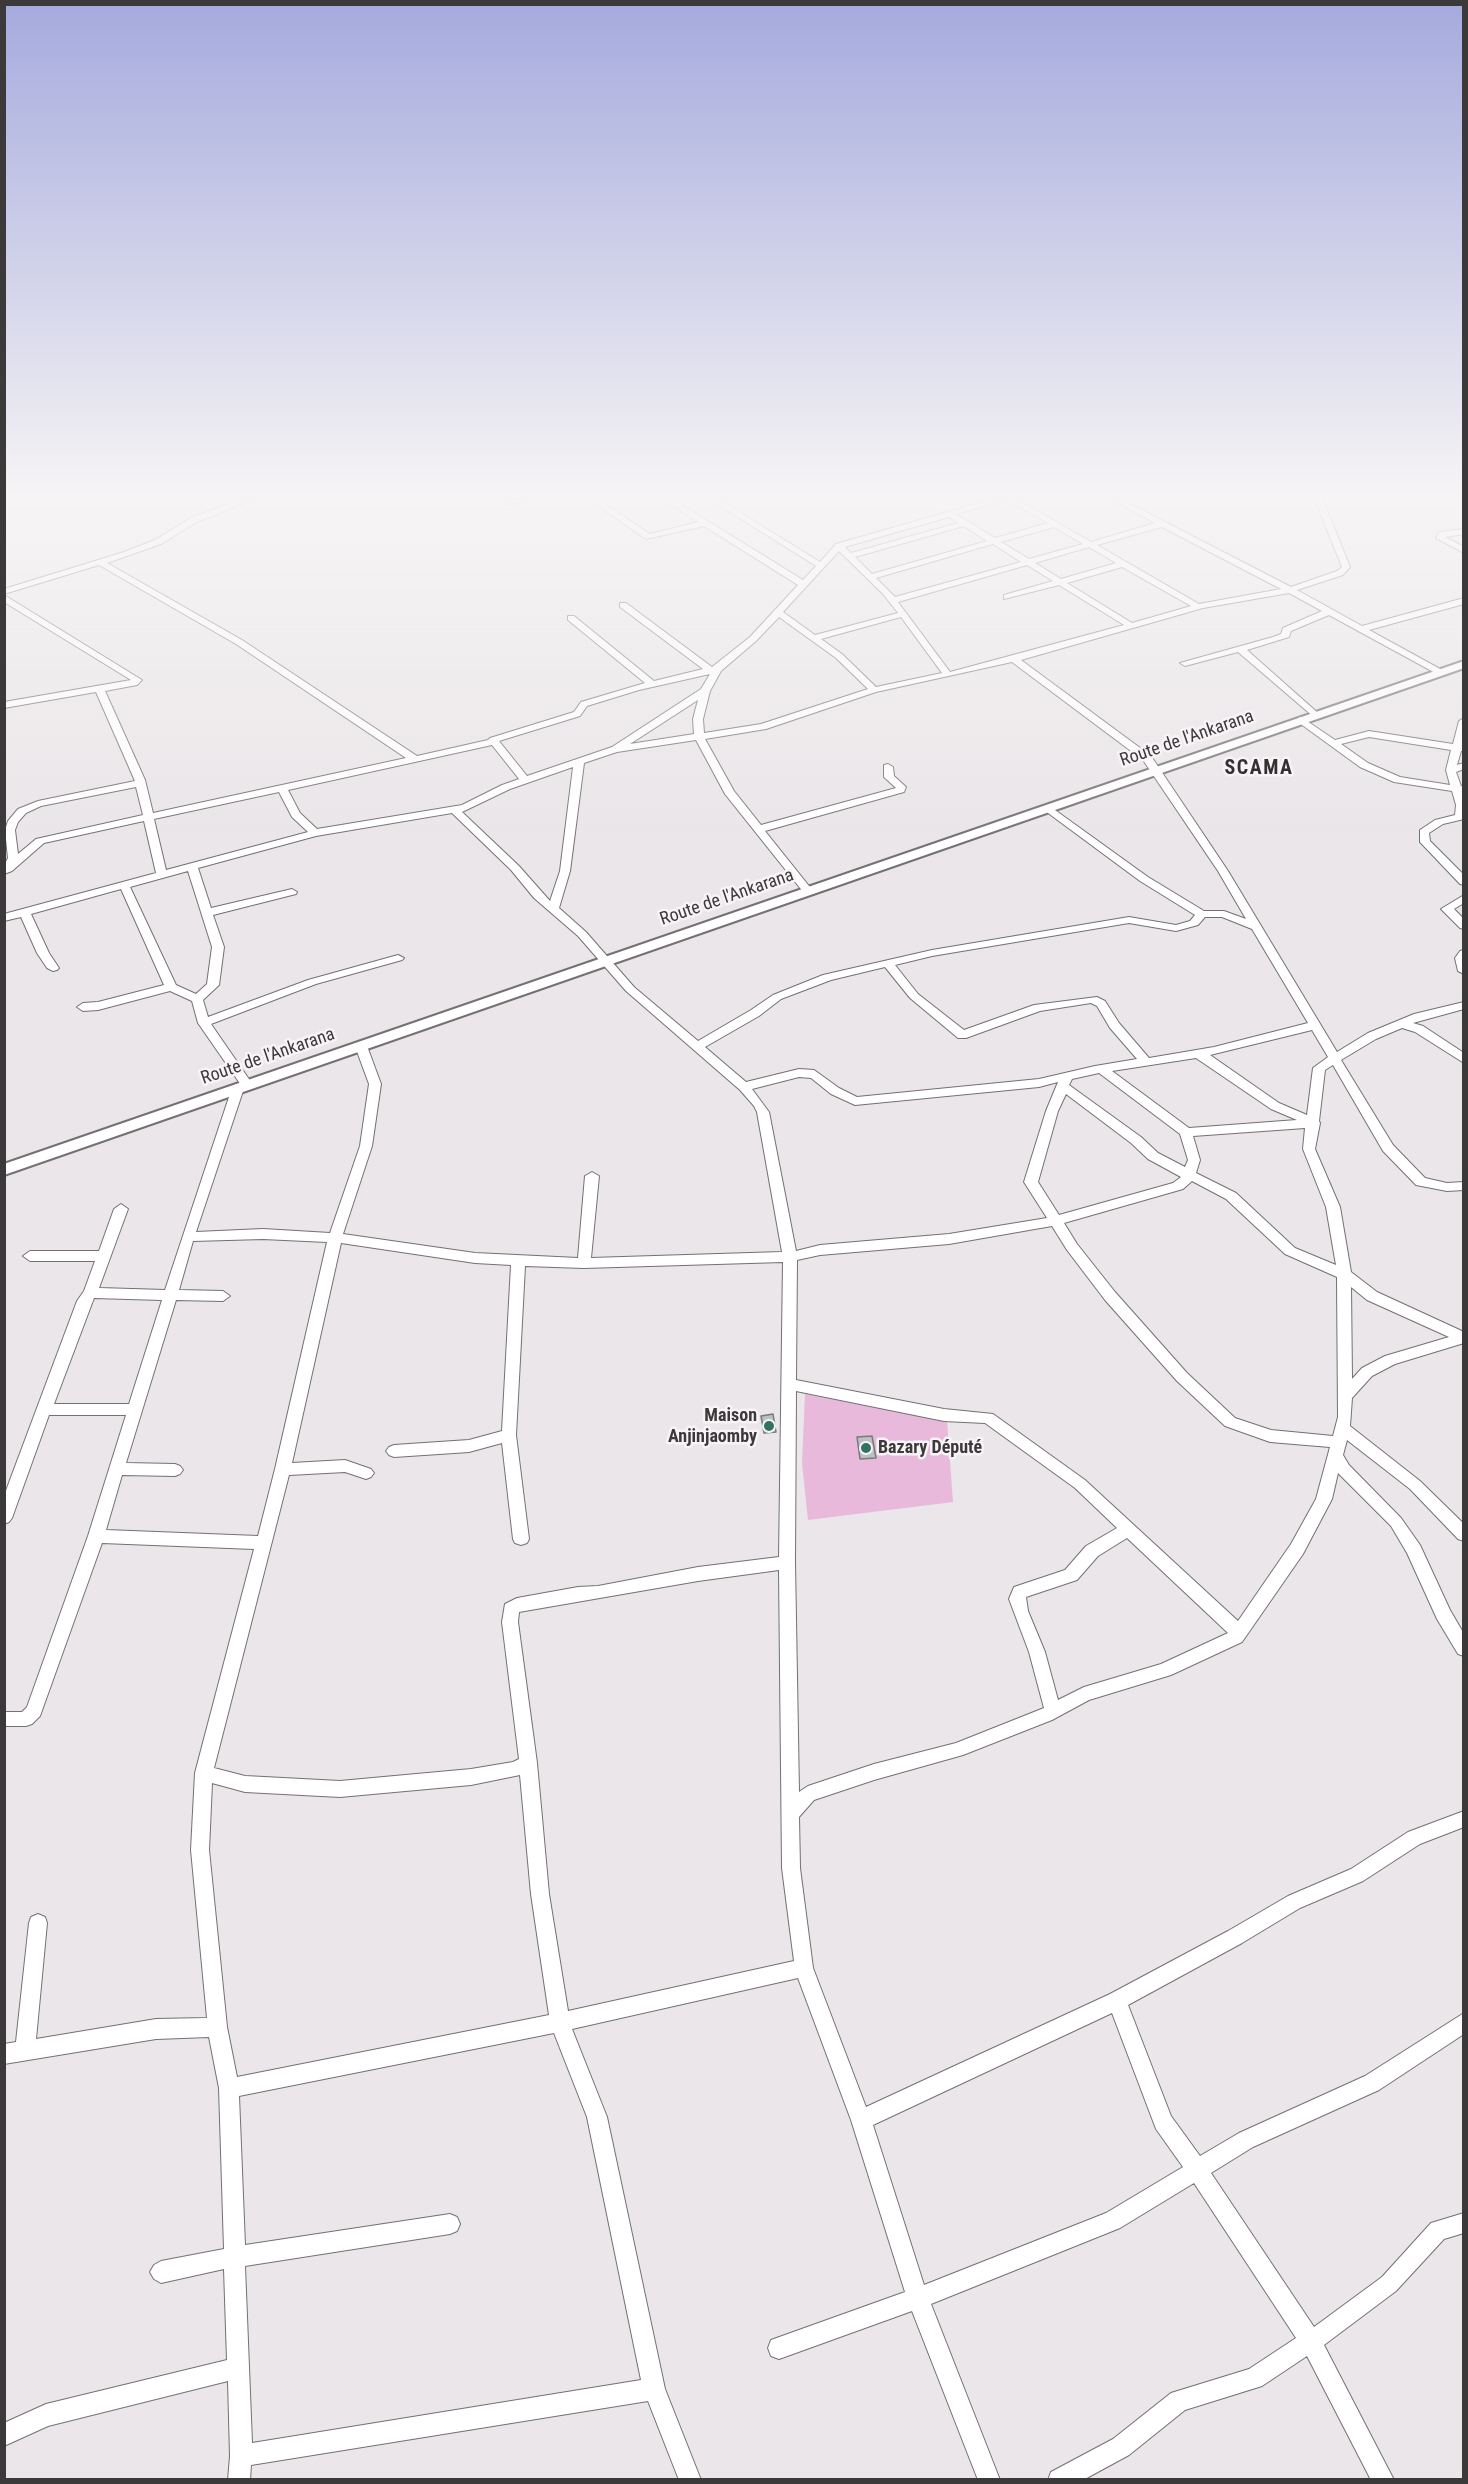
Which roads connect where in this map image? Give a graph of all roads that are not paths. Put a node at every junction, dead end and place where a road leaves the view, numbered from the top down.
1 (20, 608) edge
2 (179, 608) edge
3 (627, 608) edge
4 (782, 608) edge
5 (898, 608) edge
6 (1102, 608) edge
7 (1194, 608) edge
8 (1321, 608) edge
9 (1439, 608) edge
10 (778, 612) junction
11 (1328, 612) junction
12 (903, 614) junction
13 (571, 618) dead end
14 (1129, 625) junction
15 (1361, 629) junction
16 (814, 638) junction
17 (1240, 649) junction
18 (1014, 659) junction
19 (1185, 663) dead end
20 (1463, 664) edge
21 (714, 670) junction
22 (1439, 672) junction
23 (948, 675) junction
24 (652, 684) junction
25 (99, 689) junction
26 (705, 690) junction
27 (874, 690) junction
28 (4, 705) edge
29 (1315, 715) junction
30 (1301, 720) junction
31 (1464, 721) edge
32 (699, 736) junction
33 (494, 742) junction
34 (1333, 743) junction
35 (1461, 747) edge
36 (615, 749) junction
37 (416, 760) junction
38 (579, 761) junction
39 (1464, 766) edge
40 (888, 767) dead end
41 (1156, 770) junction
42 (1451, 770) junction
43 (525, 780) junction
44 (140, 783) junction
45 (282, 789) junction
46 (1460, 790) edge
47 (1048, 808) junction
48 (454, 810) junction
49 (1462, 818) edge
50 (149, 819) junction
51 (759, 829) junction
52 (315, 833) junction
53 (192, 867) junction
54 (6, 870) edge
55 (162, 875) junction
56 (1464, 882) edge
57 (124, 885) junction
58 (808, 891) junction
59 (292, 892) dead end
60 (1464, 898) edge
61 (554, 908) junction
62 (24, 912) junction
63 (207, 913) junction
64 (1202, 914) junction
65 (4, 918) edge
66 (1255, 926) junction
67 (1464, 926) edge
68 (1464, 953) edge
69 (398, 958) dead end
70 (604, 961) junction
71 (888, 963) junction
72 (53, 968) dead end
73 (1464, 971) edge
74 (171, 987) junction
75 (197, 999) junction
76 (1464, 1005) edge
77 (83, 1007) dead end
78 (204, 1023) junction
79 (1401, 1024) junction
80 (1316, 1025) junction
81 (361, 1046) junction
82 (698, 1046) junction
83 (1198, 1053) junction
84 (1334, 1058) junction
85 (1464, 1059) edge
86 (1146, 1062) junction
87 (1101, 1069) junction
88 (1065, 1081) junction
89 (744, 1086) junction
90 (242, 1087) junction
91 (1314, 1123) junction
92 (1186, 1131) junction
93 (4, 1170) edge
94 (1189, 1174) junction
95 (592, 1176) dead end
96 (1464, 1186) edge
97 (121, 1209) dead end
98 (1054, 1221) junction
99 (189, 1237) junction
100 (335, 1238) junction
101 (30, 1256) dead end
102 (104, 1256) junction
103 (790, 1257) junction
104 (518, 1260) junction
105 (584, 1263) junction
106 (1344, 1274) junction
107 (90, 1293) junction
108 (169, 1295) junction
109 (223, 1296) dead end
110 (1463, 1338) edge
111 (789, 1384) junction
112 (1345, 1396) junction
113 (43, 1409) junction
114 (134, 1410) junction
115 (509, 1435) junction
116 (1339, 1442) junction
117 (394, 1451) dead end
118 (115, 1469) junction
119 (283, 1469) junction
120 (175, 1470) dead end
121 (366, 1473) dead end
122 (4, 1518) edge
123 (1129, 1529) junction
124 (1464, 1535) edge
125 (96, 1536) junction
126 (521, 1539) dead end
127 (263, 1544) junction
128 (787, 1562) junction
129 (1238, 1632) junction
130 (1464, 1649) edge
131 (1053, 1711) junction
132 (4, 1719) edge
133 (528, 1763) junction
134 (204, 1773) junction
135 (790, 1814) junction
136 (1464, 1819) edge
137 (38, 1923) dead end
138 (804, 1968) junction
139 (1117, 2001) junction
140 (560, 2022) junction
141 (1464, 2022) edge
142 (217, 2027) junction
143 (25, 2051) junction
144 (4, 2054) edge
145 (229, 2088) junction
146 (861, 2120) junction
147 (1197, 2169) junction
148 (1464, 2223) edge
149 (450, 2224) dead end
150 (234, 2257) junction
151 (160, 2272) dead end
152 (918, 2298) junction
153 (1311, 2342) junction
154 (779, 2348) dead end
155 (237, 2368) junction
156 (654, 2389) junction
157 (4, 2435) edge
158 (241, 2456) junction
159 (239, 2480) edge
160 (690, 2480) edge
161 (989, 2480) edge
162 (1059, 2480) edge
163 (1383, 2480) edge

1 - 25 street
2 - 37 street
3 - 21 street
4 - 10 street
5 - 12 street
6 - 14 street
7 - 14 street
8 - 11 street
9 - 15 street
10 - 16 street
10 - 21 street
11 - 15 street
11 - 17 street
12 - 16 street
12 - 23 street
13 - 24 street
14 - 18 street
15 - 22 street
16 - 27 street
17 - 19 street
17 - 29 street
18 - 23 street
18 - 41 street
20 - 22 main road, Route de l'Ankarana
21 - 24 street
21 - 26 street
22 - 29 main road, Route de l'Ankarana
23 - 27 street
24 - 33 street
25 - 28 street
25 - 44 street
26 - 32 street
26 - 36 street
27 - 32 street
29 - 30 main road, Route de l'Ankarana
30 - 34 street
30 - 41 main road, Route de l'Ankarana
31 - 35 street
32 - 36 street
32 - 51 street
33 - 37 street
33 - 43 street
34 - 35 street
34 - 46 street
35 - 42 street
36 - 38 street
37 - 45 street
38 - 43 street
38 - 61 street
39 - 42 street
40 - 51 street
41 - 47 main road, Route de l'Ankarana
41 - 66 street
42 - 46 street
43 - 48 street
44 - 50 street
44 - 54 street
45 - 50 street
45 - 52 street
46 - 49 street
47 - 58 main road, Route de l'Ankarana
47 - 64 street
48 - 52 street
48 - 61 street
49 - 56 street
50 - 54 street
50 - 55 street
51 - 58 street
52 - 53 street
53 - 55 street
53 - 63 street
55 - 57 street
57 - 62 street
57 - 74 street
58 - 70 main road, Route de l'Ankarana
59 - 63 street
60 - 67 street
61 - 70 street
62 - 65 street
62 - 72 street
63 - 75 street
64 - 66 street
64 - 71 street
66 - 80 street
68 - 73 street
69 - 78 street
70 - 81 main road, Route de l'Ankarana
70 - 82 street
71 - 82 street
71 - 86 street
74 - 75 street
74 - 77 street
75 - 78 street
76 - 79 street
78 - 90 street
79 - 84 street
79 - 85 street
80 - 83 street
80 - 84 street
81 - 90 main road, Route de l'Ankarana
81 - 100 street
82 - 89 street
83 - 86 street
83 - 91 street
84 - 91 street
84 - 96 street
86 - 87 street
87 - 88 street
87 - 92 street
88 - 89 street
88 - 94 street
88 - 98 street
89 - 103 street
90 - 93 main road, Route de l'Ankarana
90 - 99 street
91 - 92 street
91 - 106 street
92 - 94 street
94 - 98 street
94 - 106 street
95 - 105 street
97 - 102 street
98 - 103 street
98 - 116 street
99 - 100 street
99 - 108 street
100 - 104 street
100 - 119 street
101 - 102 street
102 - 107 street
103 - 105 street
103 - 111 street
104 - 105 street
104 - 115 street
106 - 110 street
106 - 112 street
107 - 108 street
107 - 113 street
108 - 109 street
108 - 114 street
110 - 112 street
111 - 123 street
111 - 128 street
112 - 116 street
113 - 114 street
113 - 122 street
114 - 118 street
115 - 117 street
115 - 126 street
116 - 124 street
116 - 129 street
116 - 130 street
118 - 120 street
118 - 125 street
119 - 121 street
119 - 127 street
123 - 129 street
123 - 131 street
125 - 127 street
125 - 132 street
127 - 134 street
128 - 133 street
128 - 135 street
129 - 131 street
131 - 135 street
133 - 134 street
133 - 140 street
134 - 142 street
135 - 138 street
136 - 139 street
137 - 143 street
138 - 140 street
138 - 146 street
139 - 146 street
139 - 147 street
140 - 145 street
140 - 156 street
141 - 147 street
142 - 143 street
142 - 145 street
143 - 144 street
145 - 150 street
146 - 152 street
147 - 152 street
147 - 153 street
148 - 153 street
149 - 150 street
150 - 151 street
150 - 155 street
152 - 154 street
152 - 161 street
153 - 162 street
153 - 163 street
155 - 157 street
155 - 158 street
156 - 158 street
156 - 160 street
158 - 159 street

